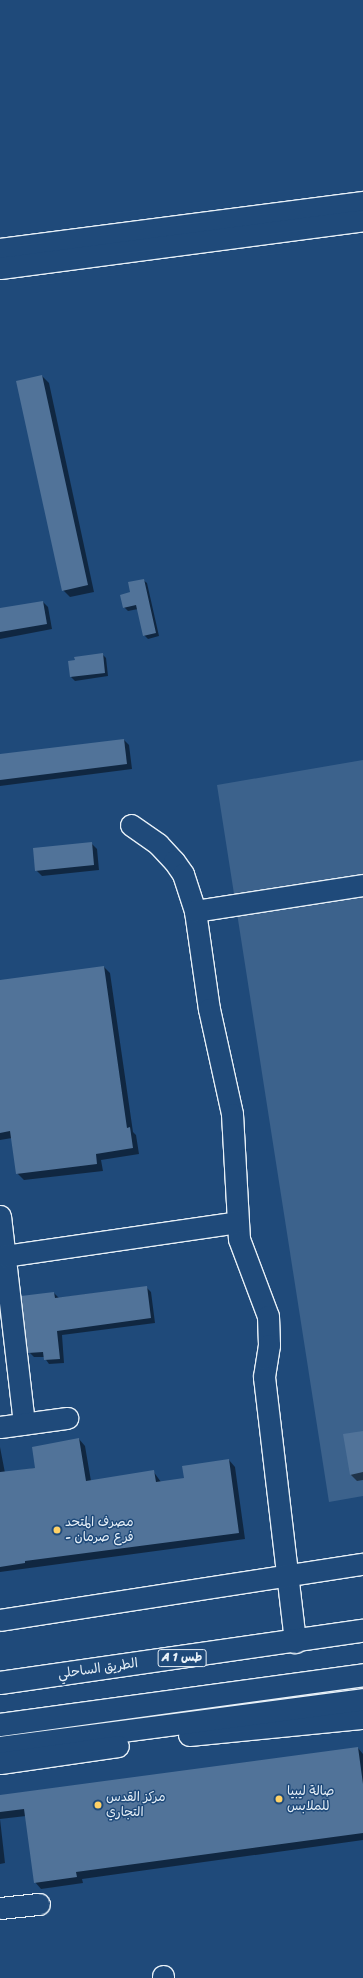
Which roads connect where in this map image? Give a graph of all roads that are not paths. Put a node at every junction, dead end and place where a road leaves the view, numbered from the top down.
1 (363, 202) edge
2 (363, 220) edge
3 (0, 249) edge
4 (0, 268) edge
5 (131, 825) dead end
6 (363, 885) edge
7 (195, 911) junction
8 (0, 1216) edge
9 (238, 1222) junction
10 (5, 1256) junction
11 (67, 1418) dead end
12 (24, 1424) junction
13 (0, 1426) edge
14 (363, 1564) edge
15 (288, 1576) junction
16 (0, 1620) edge
17 (363, 1631) edge
18 (295, 1642) junction
19 (363, 1675) edge
20 (0, 1683) edge
21 (185, 1700) junction
22 (363, 1700) edge
23 (363, 1718) edge
24 (0, 1725) edge
25 (188, 1728) junction
26 (0, 1747) edge
27 (0, 1763) edge
28 (39, 1904) dead end
29 (0, 1908) edge

1 - 3 street
2 - 4 street
5 - 7 street
6 - 7 street
7 - 9 street
8 - 10 street
9 - 10 street
9 - 15 street
10 - 12 street
11 - 12 street
12 - 13 street
14 - 15 street
15 - 16 street
15 - 18 street
17 - 18 highway, الطريق الساحلي / A 1 طس
18 - 20 highway, الطريق الساحلي / A 1 طس
19 - 21 highway
21 - 24 highway
21 - 25 street
22 - 25 street
23 - 25 street
25 - 26 street
25 - 27 street
28 - 29 street

